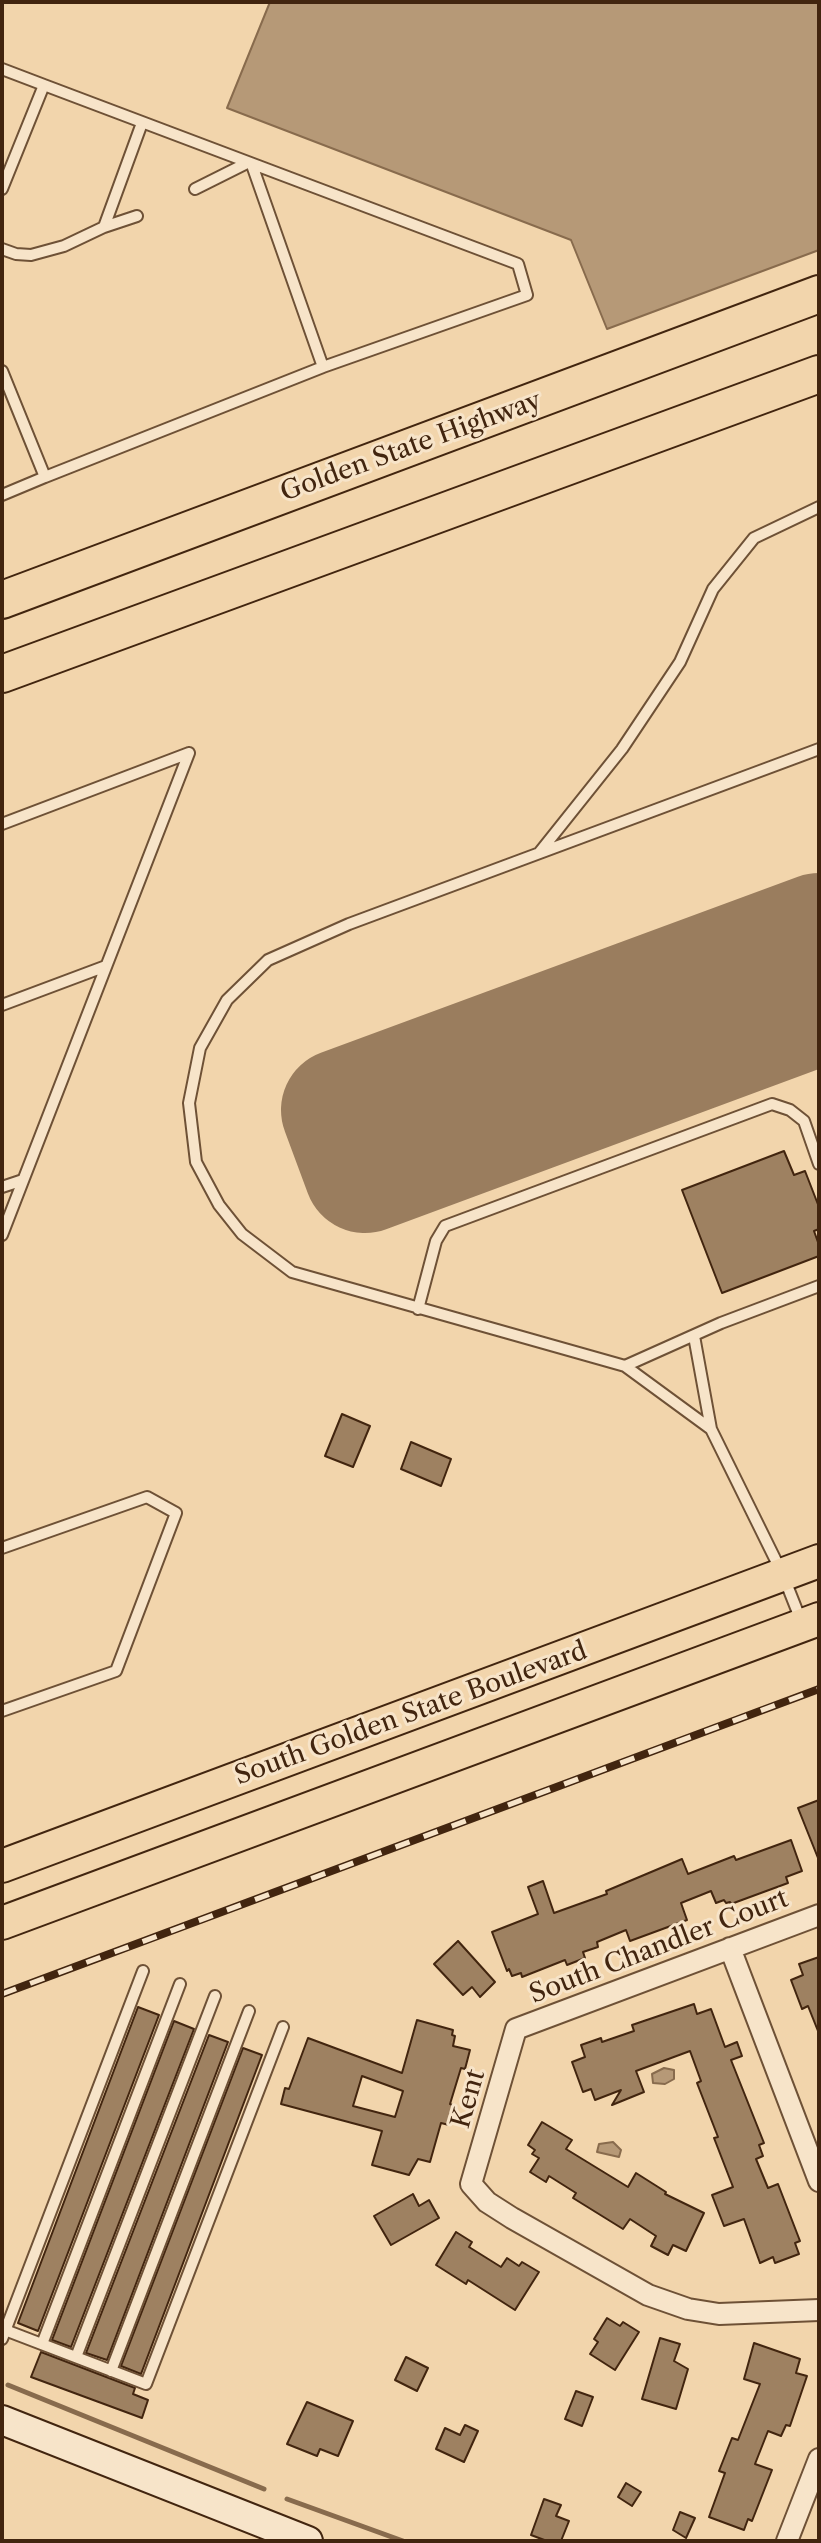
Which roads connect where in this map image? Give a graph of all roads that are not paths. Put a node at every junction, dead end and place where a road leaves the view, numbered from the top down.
1 (2, 69) edge
2 (44, 85) junction
3 (142, 123) junction
4 (249, 164) junction
5 (2, 189) edge
6 (195, 189) dead end
7 (137, 216) dead end
8 (104, 227) junction
9 (2, 249) edge
10 (819, 294) edge
11 (323, 367) junction
12 (2, 371) edge
13 (819, 374) edge
14 (45, 477) junction
15 (2, 495) edge
16 (819, 507) edge
17 (2, 600) edge
18 (2, 674) edge
19 (819, 749) edge
20 (2, 824) edge
21 (538, 854) junction
22 (106, 966) junction
23 (2, 1005) edge
24 (819, 1164) edge
25 (23, 1180) junction
26 (2, 1187) edge
27 (2, 1235) edge
28 (819, 1286) edge
29 (418, 1309) junction
30 (694, 1336) junction
31 (625, 1366) junction
32 (711, 1429) junction
33 (2, 1548) edge
34 (819, 1561) edge
35 (783, 1575) junction
36 (811, 1622) edge
37 (2, 1711) edge
38 (2, 1866) edge
39 (819, 1915) edge
40 (2, 1923) edge
41 (730, 1948) junction
42 (143, 1971) dead end
43 (180, 1984) dead end
44 (215, 1996) dead end
45 (249, 2011) dead end
46 (283, 2027) dead end
47 (516, 2029) joint
48 (819, 2181) edge
49 (819, 2310) edge
50 (4, 2334) edge
51 (42, 2344) junction
52 (76, 2357) junction
53 (111, 2371) junction
54 (2, 2420) edge
55 (819, 2459) edge
56 (308, 2541) edge
57 (787, 2541) edge

1 - 2 lane
2 - 3 lane
2 - 5 lane
3 - 4 lane
3 - 8 lane
4 - 6 lane
4 - 11 lane
4 - 11 lane
7 - 8 lane
8 - 9 lane
10 - 17 highway, Golden State Highway
11 - 14 lane
12 - 14 lane
13 - 18 highway
14 - 15 lane
16 - 21 lane
19 - 21 lane
20 - 22 lane
21 - 29 lane
22 - 23 lane
22 - 25 lane
24 - 29 lane
25 - 26 lane
25 - 27 lane
28 - 30 lane
29 - 31 lane
30 - 31 lane
30 - 32 lane
31 - 32 lane
32 - 35 lane
33 - 37 lane
34 - 35 main road, South Golden State Boulevard
35 - 36 lane
35 - 38 main road, South Golden State Boulevard
36 - 40 main road, South Golden State Boulevard
39 - 41 street, South Chandler Court
41 - 47 street, South Chandler Court
41 - 48 street
42 - 50 lane
43 - 51 lane
44 - 52 lane
45 - 53 lane
46 - 53 lane
47 - 49 street, Kent
50 - 51 lane
51 - 52 lane
52 - 53 lane
54 - 56 street
55 - 57 street

